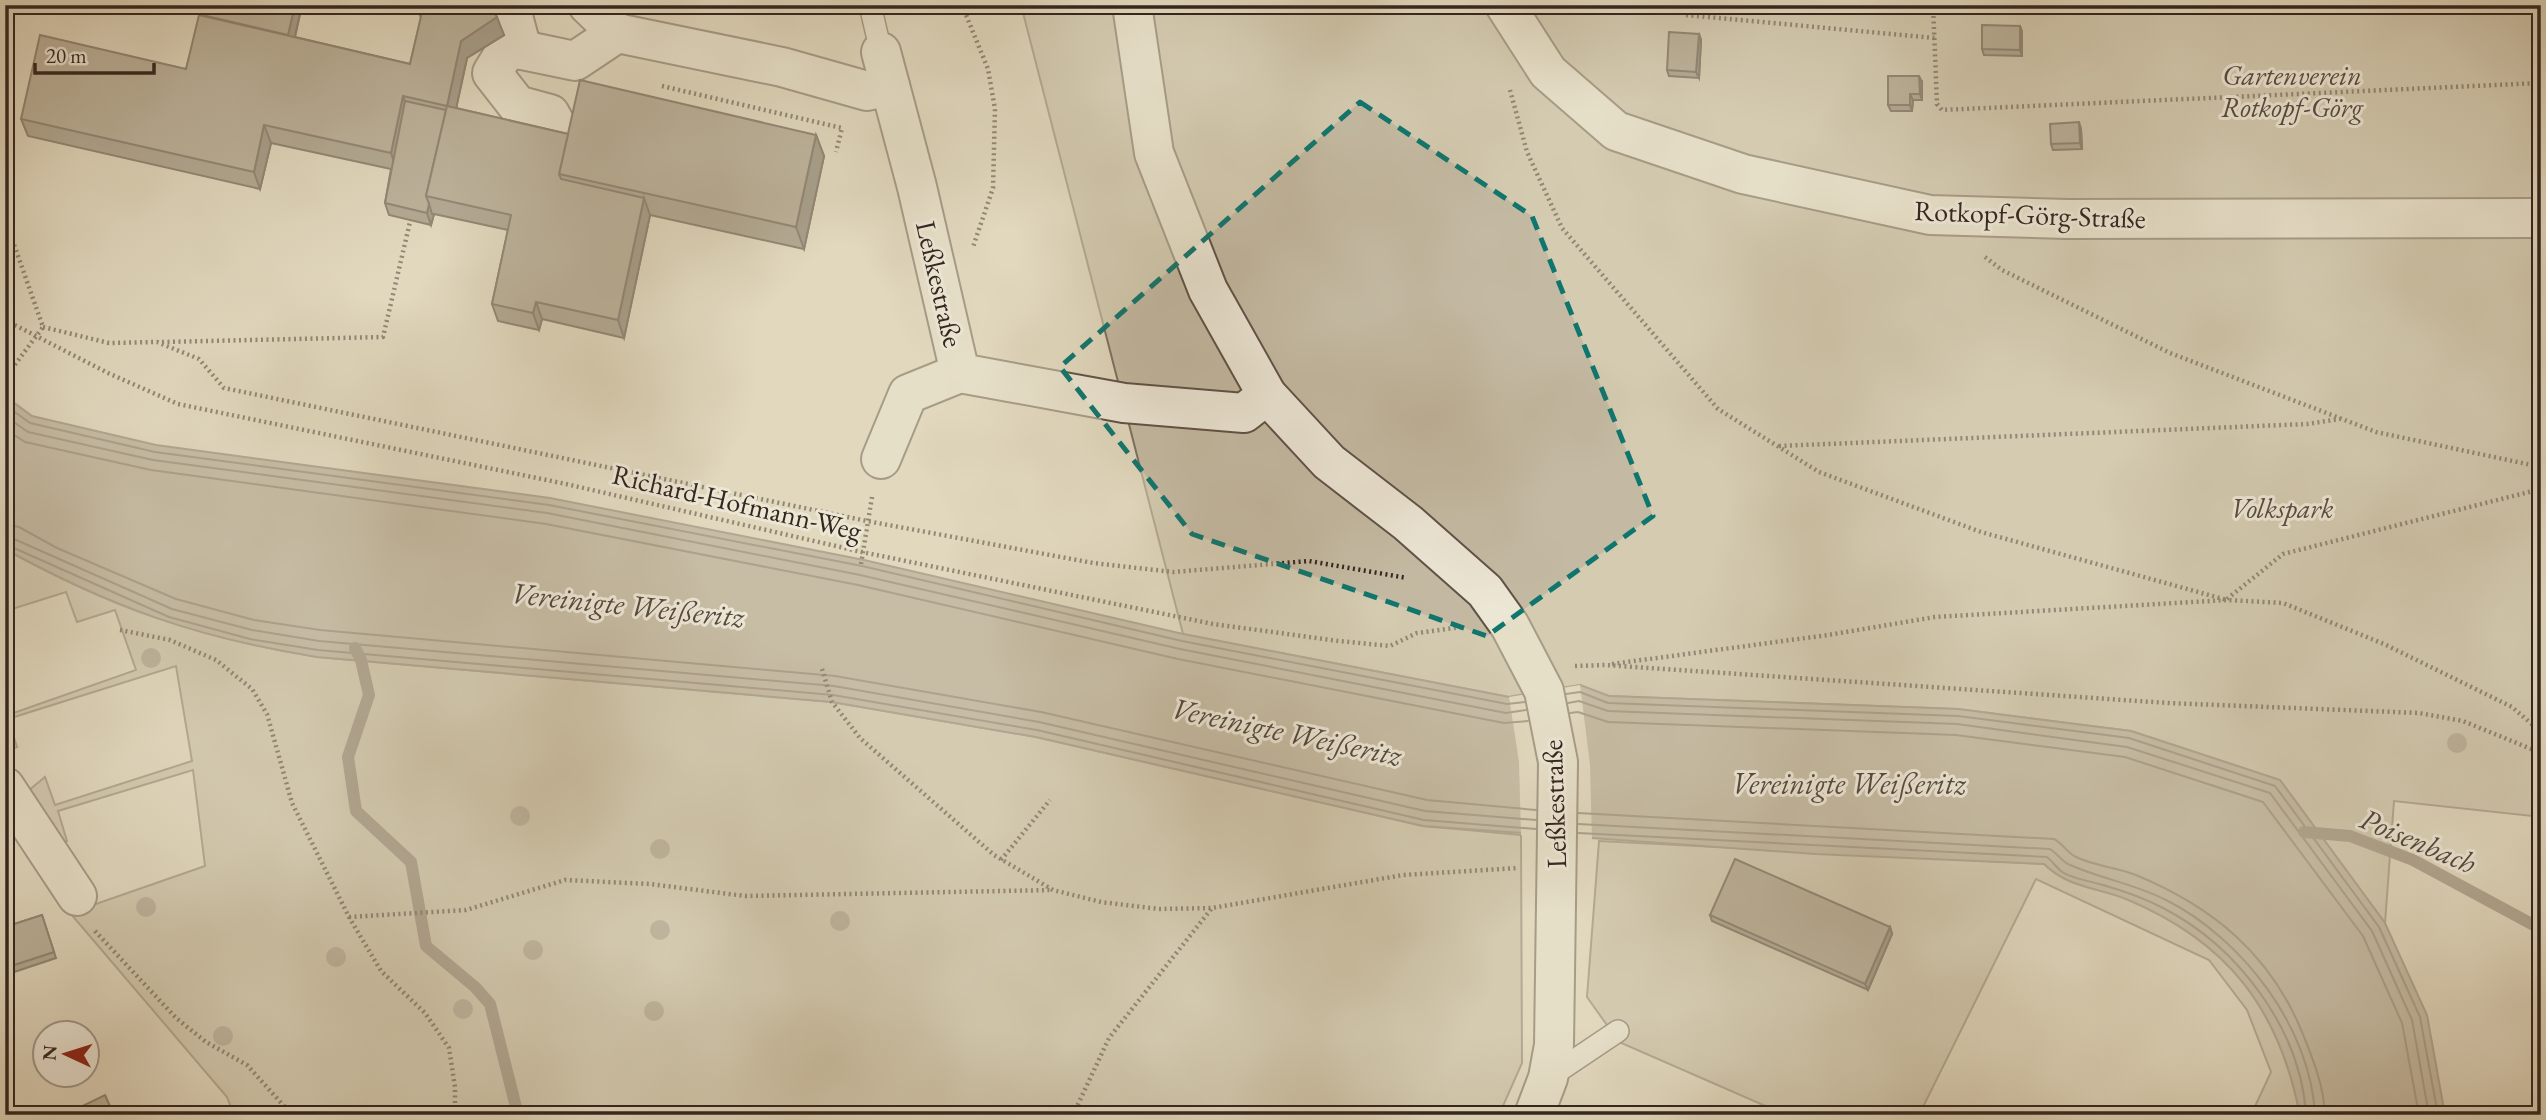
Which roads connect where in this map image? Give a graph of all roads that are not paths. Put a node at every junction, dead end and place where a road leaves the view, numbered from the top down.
1 (510, 5) edge
2 (588, 5) edge
3 (870, 5) edge
4 (1132, 5) edge
5 (1505, 5) edge
6 (617, 33) junction
7 (522, 50) junction
8 (885, 69) junction
9 (563, 138) edge
10 (2541, 218) edge
11 (960, 373) junction
12 (1267, 395) junction
13 (881, 459) road end
14 (5, 787) edge
15 (77, 896) road end
16 (1618, 1031) dead end
17 (1548, 1079) junction
18 (1534, 1115) edge

1 - 7 street
2 - 6 street
3 - 8 lane
4 - 12 street, Leßkestraße
5 - 10 street, Rotkopf-Görg-Straße
6 - 7 street
6 - 8 street
7 - 9 street
8 - 11 street, Leßkestraße
11 - 12 street, Leßkestraße
11 - 13 street
12 - 17 street, Leßkestraße
14 - 15 street
16 - 17 lane
17 - 18 street, Leßkestraße

